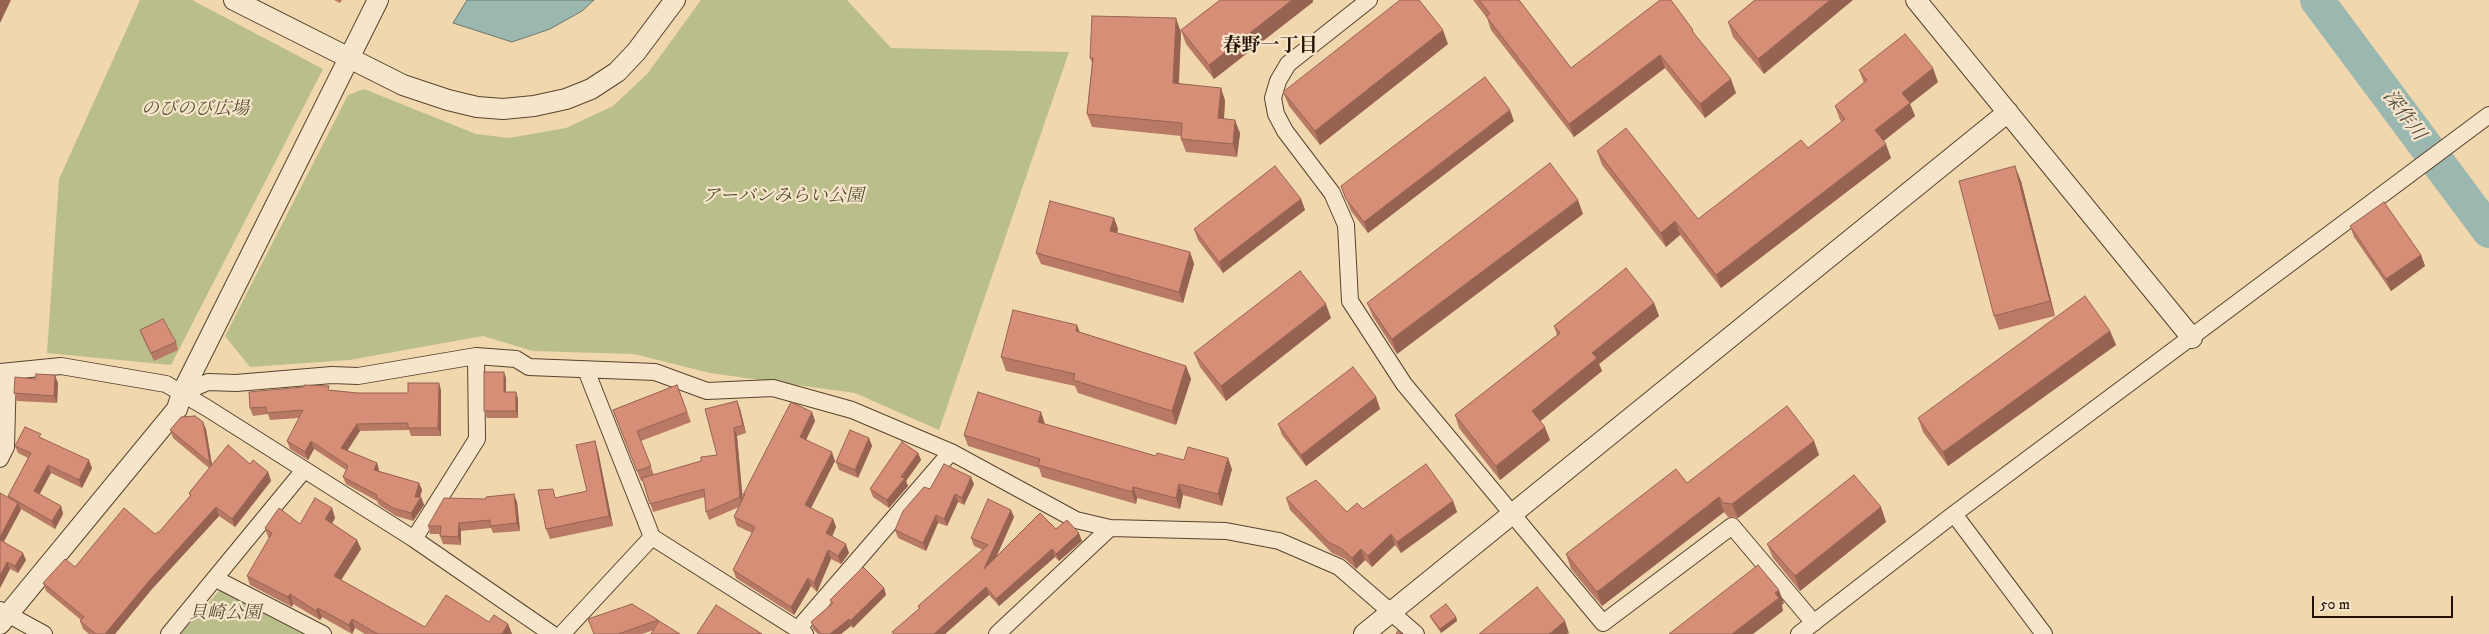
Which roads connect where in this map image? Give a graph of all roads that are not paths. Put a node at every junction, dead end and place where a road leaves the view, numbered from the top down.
1 (234, 0) edge
2 (378, 0) edge
3 (675, 0) edge
4 (1369, 0) edge
5 (1916, 0) edge
6 (348, 59) junction
7 (2008, 112) junction
8 (2484, 119) edge
9 (2192, 338) junction
10 (476, 356) junction
11 (586, 370) junction
12 (4, 372) edge
13 (182, 393) junction
14 (951, 452) junction
15 (0, 459) edge
16 (304, 470) junction
17 (1512, 513) junction
18 (1954, 514) junction
19 (1110, 528) junction
20 (652, 537) junction
21 (414, 539) junction
22 (216, 579) junction
23 (1390, 612) junction
24 (3, 616) edge
25 (1814, 622) junction
26 (801, 632) edge
27 (44, 634) edge
28 (169, 634) edge
29 (323, 634) edge
30 (552, 634) edge
31 (562, 634) edge
32 (997, 634) edge
33 (1364, 634) edge
34 (1416, 634) edge
35 (1799, 634) edge
36 (2044, 634) edge

1 - 6 street
2 - 6 street
3 - 6 street
4 - 17 street
5 - 7 street
6 - 13 street
7 - 9 street
7 - 17 street
8 - 9 street
9 - 18 street
10 - 11 street
10 - 13 street
10 - 21 street
11 - 14 street
11 - 20 street
12 - 13 street
12 - 15 street
13 - 16 street
13 - 24 street
14 - 19 street
14 - 26 street
16 - 21 street
16 - 22 street
17 - 23 street
17 - 25 street
18 - 25 street
18 - 36 street
19 - 23 street
19 - 32 street
20 - 26 street
20 - 31 street
21 - 30 street
22 - 28 street
22 - 29 street
23 - 33 street
23 - 34 street
24 - 27 street
25 - 35 street

